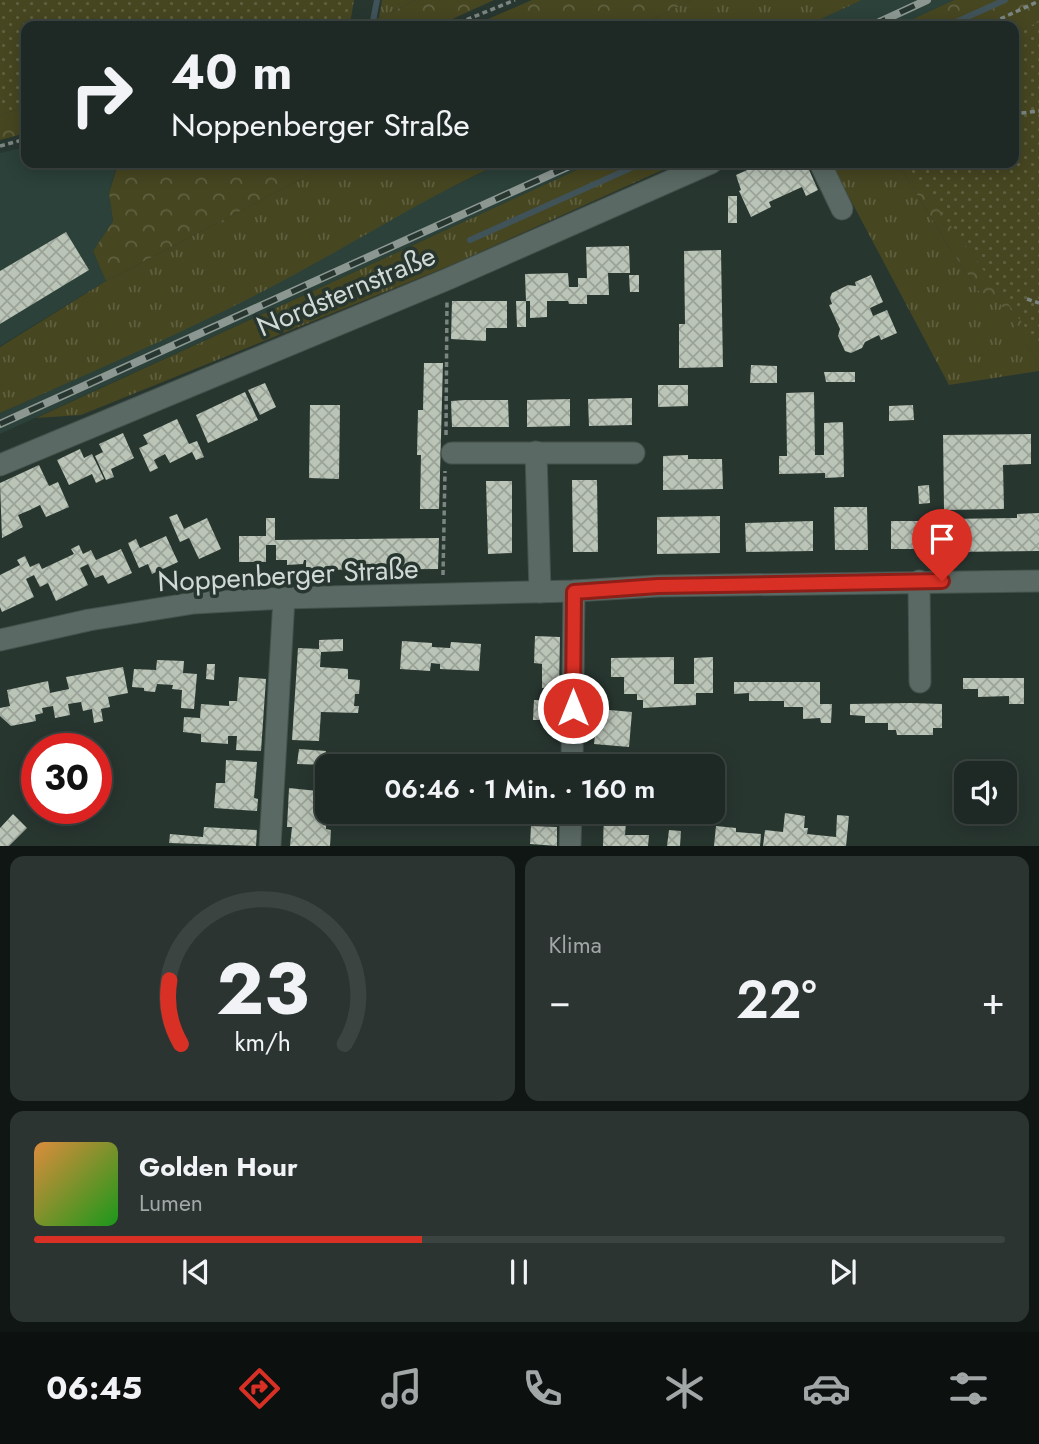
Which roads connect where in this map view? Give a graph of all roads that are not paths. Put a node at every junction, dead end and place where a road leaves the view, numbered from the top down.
1 (701, 168) edge
2 (822, 168) edge
3 (842, 209) dead end
4 (536, 452) junction
5 (452, 453) dead end
6 (634, 453) dead end
7 (0, 466) edge
8 (919, 581) junction
9 (1039, 581) edge
10 (540, 592) junction
11 (574, 592) junction
12 (284, 598) junction
13 (0, 640) edge
14 (920, 682) dead end
15 (572, 754) edge
16 (571, 824) edge
17 (270, 845) edge
18 (570, 845) edge

1 - 7 street, Nordsternstraße
2 - 3 street
4 - 5 street
4 - 6 street
4 - 10 street
8 - 9 street, Noppenberger Straße
8 - 11 street, Noppenberger Straße
8 - 14 street
10 - 11 street, Noppenberger Straße
10 - 12 street, Noppenberger Straße
11 - 15 street
12 - 13 street, Noppenberger Straße
12 - 17 street
16 - 18 street

